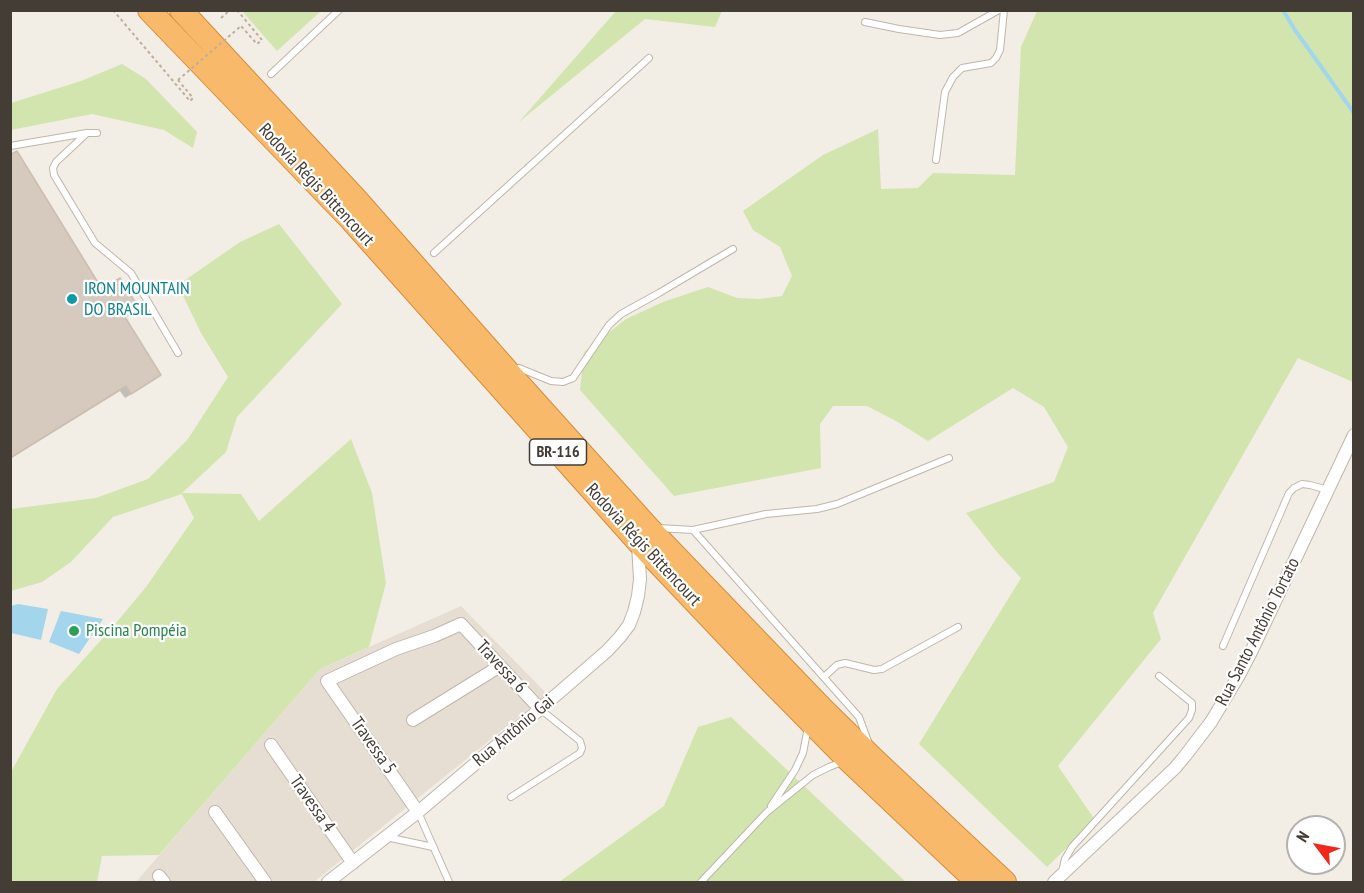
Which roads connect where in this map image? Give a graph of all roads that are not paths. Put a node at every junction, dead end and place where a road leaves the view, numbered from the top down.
1 (149, 10) edge
2 (339, 10) edge
3 (999, 10) edge
4 (1004, 10) edge
5 (182, 11) edge
6 (865, 22) dead end
7 (649, 58) dead end
8 (271, 74) dead end
9 (87, 133) junction
10 (97, 133) dead end
11 (10, 146) edge
12 (936, 160) dead end
13 (733, 249) dead end
14 (434, 253) dead end
15 (178, 353) dead end
16 (519, 368) dead end
17 (1353, 435) edge
18 (949, 458) dead end
19 (1328, 490) junction
20 (693, 530) junction
21 (643, 535) junction
22 (958, 627) dead end
23 (1223, 646) dead end
24 (500, 666) junction
25 (1159, 676) dead end
26 (824, 677) junction
27 (327, 681) joint
28 (540, 709) junction
29 (413, 720) dead end
30 (810, 722) junction
31 (271, 746) dead end
32 (848, 760) junction
33 (876, 761) junction
34 (511, 797) dead end
35 (215, 812) dead end
36 (418, 812) junction
37 (768, 812) junction
38 (386, 837) junction
39 (433, 847) junction
40 (353, 863) junction
41 (1058, 879) edge
42 (265, 882) edge
43 (328, 882) edge
44 (449, 882) edge
45 (701, 882) edge
46 (977, 882) edge
47 (1005, 882) edge

1 - 21 highway, Rodovia Régis Bittencourt / BR-116
2 - 8 lane
3 - 6 lane
4 - 12 lane
5 - 21 highway, Rodovia Régis Bittencourt / BR-116
7 - 14 lane
9 - 10 lane
9 - 11 lane
9 - 15 lane
13 - 16 lane
17 - 19 street, Rua Santo Antônio Tortato
18 - 20 lane
19 - 23 lane
19 - 41 street, Rua Santo Antônio Tortato
20 - 21 lane
20 - 26 lane
21 - 28 street, Rua Antônio Gai
21 - 30 highway, Rodovia Régis Bittencourt / BR-116
21 - 33 highway, Rodovia Régis Bittencourt / BR-116
22 - 26 lane
24 - 27 street, Travessa 6
24 - 28 street, Travessa 6
24 - 29 street
25 - 41 lane
26 - 33 lane
27 - 36 street, Travessa 5
28 - 34 lane
28 - 36 street, Rua Antônio Gai
30 - 32 highway, Rodovia Régis Bittencourt / BR-116
30 - 37 lane
31 - 40 street, Travessa 4
32 - 37 lane
32 - 46 highway, Rodovia Régis Bittencourt / BR-116
33 - 47 highway, Rodovia Régis Bittencourt / BR-116
35 - 42 street
36 - 38 street, Rua Antônio Gai
36 - 39 lane
37 - 45 lane
38 - 39 lane
38 - 40 street, Rua Antônio Gai
39 - 44 lane
40 - 43 street, Rua Antônio Gai

